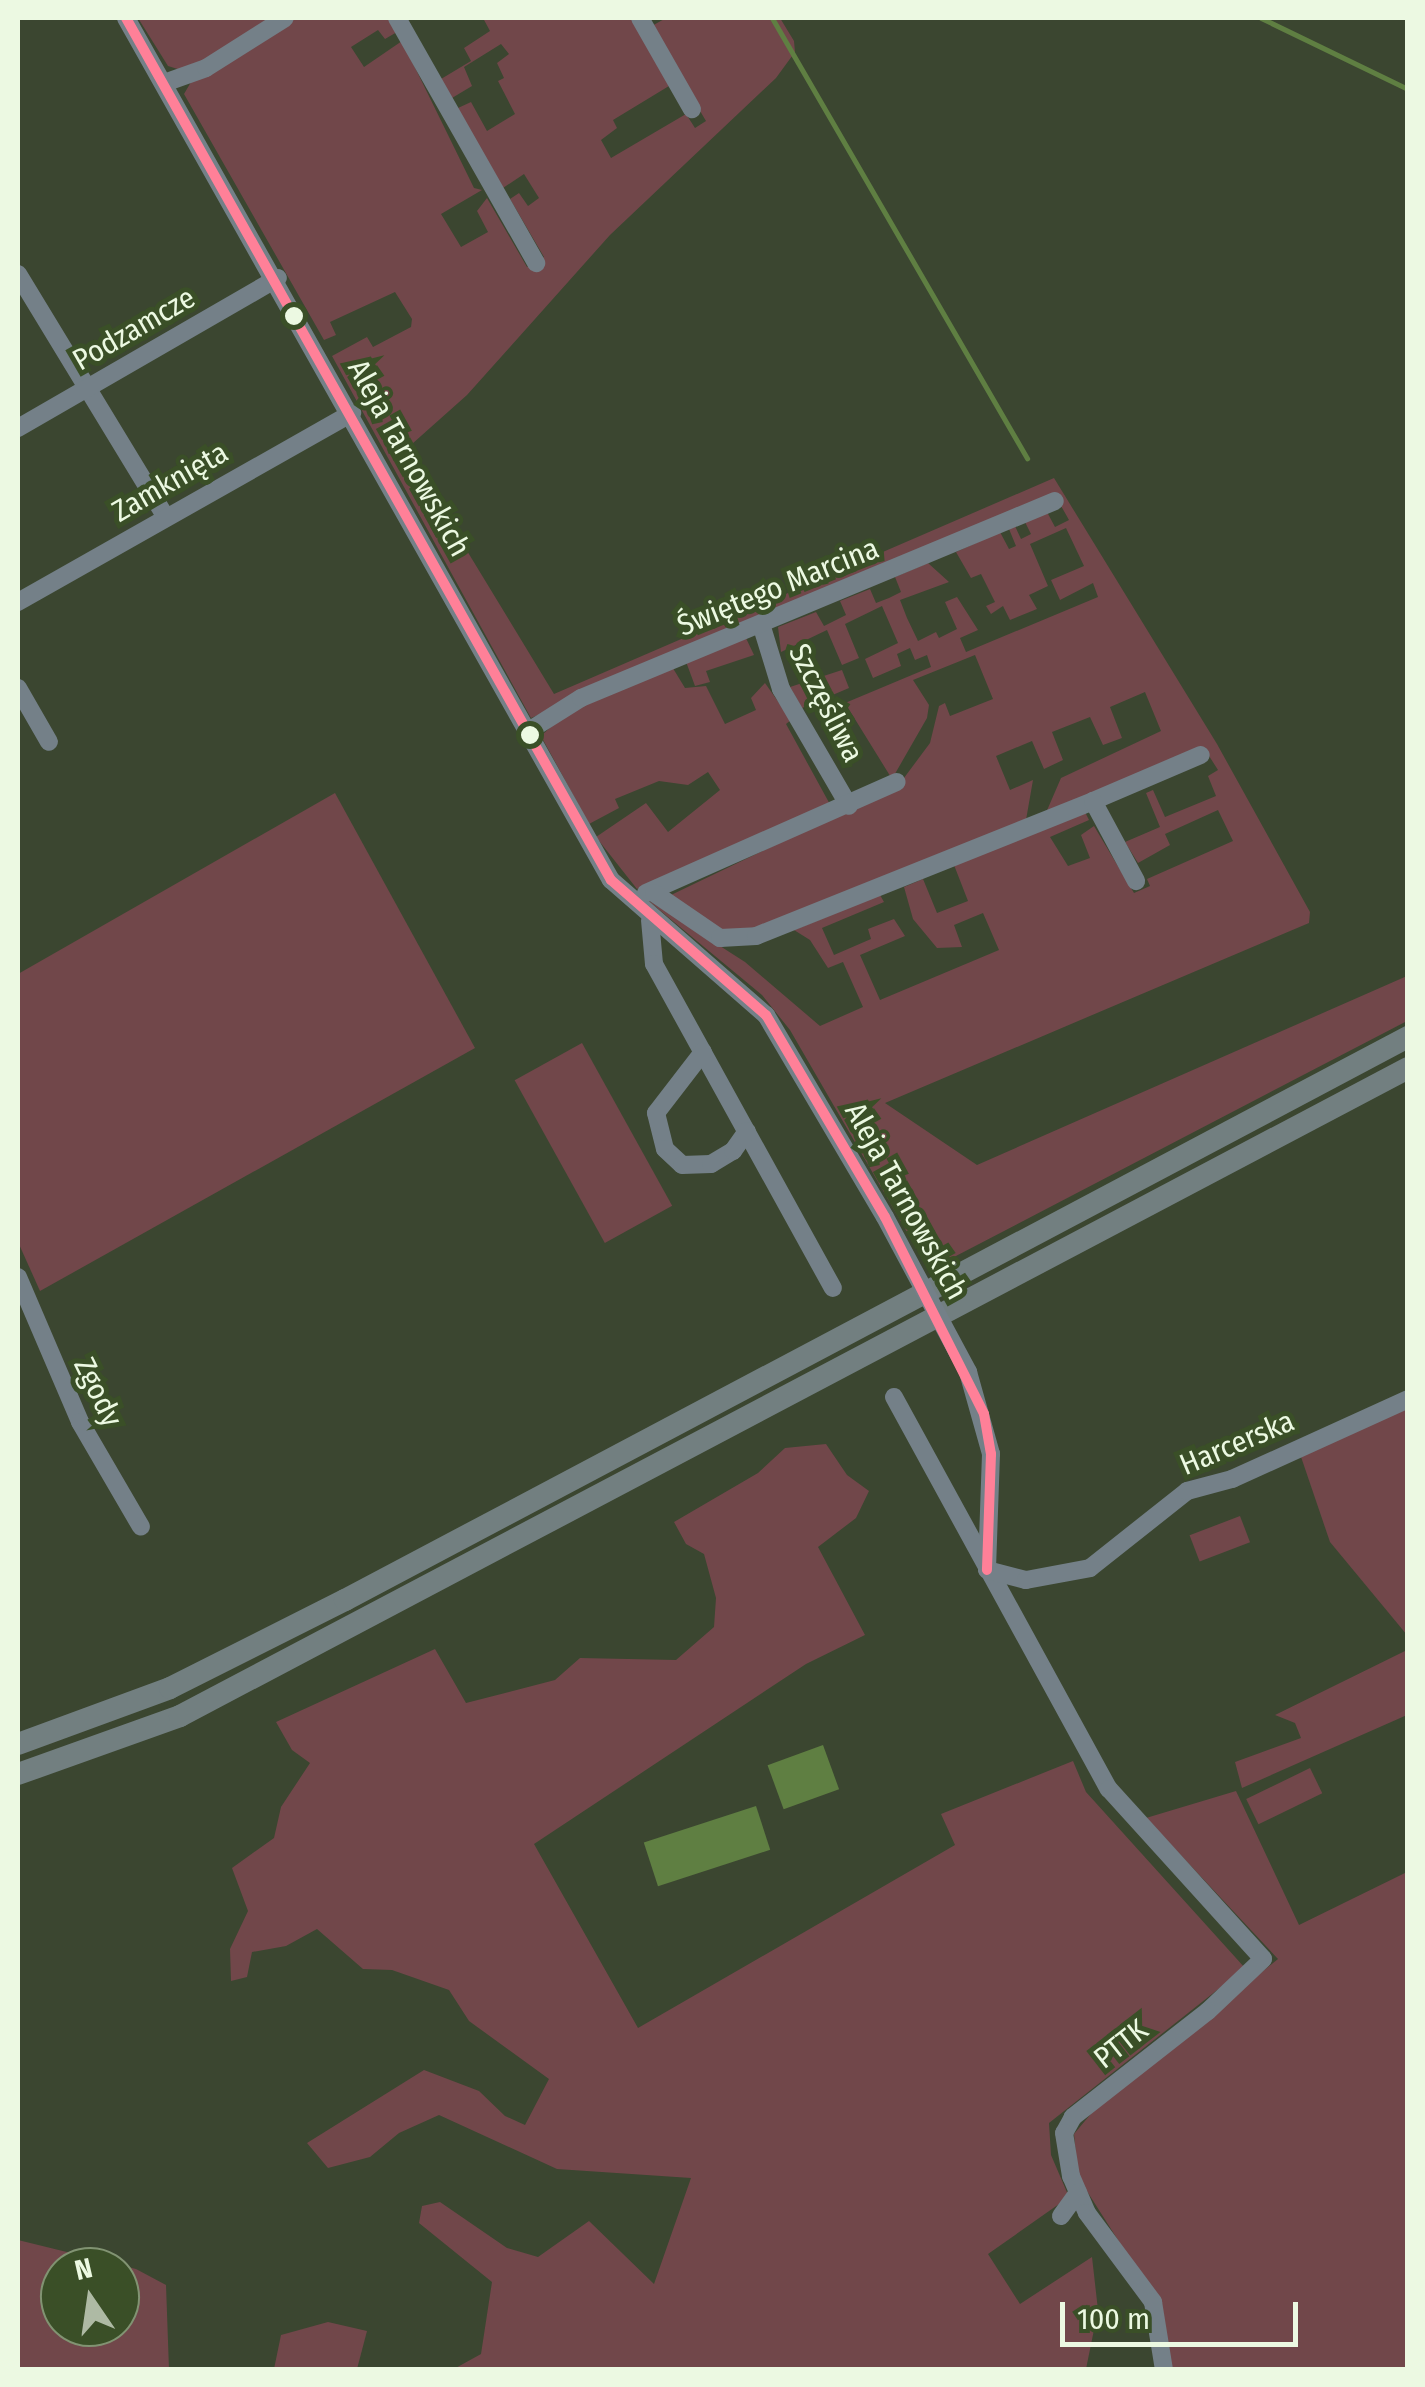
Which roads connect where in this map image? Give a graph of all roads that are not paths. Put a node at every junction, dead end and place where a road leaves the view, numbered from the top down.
1 (126, 18) edge
2 (286, 18) edge
3 (397, 18) edge
4 (640, 18) edge
5 (167, 82) junction
6 (692, 109) dead end
7 (536, 263) dead end
8 (18, 274) edge
9 (278, 278) junction
10 (88, 386) junction
11 (352, 413) junction
12 (18, 428) edge
13 (1054, 501) dead end
14 (166, 516) junction
15 (18, 602) edge
16 (761, 624) junction
17 (18, 688) edge
18 (527, 732) junction
19 (49, 742) dead end
20 (1201, 755) dead end
21 (896, 782) dead end
22 (1093, 802) junction
23 (849, 806) junction
24 (1136, 882) dead end
25 (654, 892) junction
26 (628, 897) junction
27 (650, 920) junction
28 (1408, 1037) edge
29 (703, 1052) junction
30 (1408, 1068) edge
31 (747, 1131) junction
32 (18, 1276) edge
33 (833, 1288) dead end
34 (21, 1301) edge
35 (894, 1398) dead end
36 (1408, 1399) edge
37 (140, 1526) dead end
38 (987, 1570) junction
39 (18, 1744) edge
40 (18, 1774) edge
41 (1078, 2194) junction
42 (1061, 2216) dead end
43 (1164, 2370) edge

1 - 5 street, Aleja Tarnowskich
2 - 5 street
3 - 7 street
4 - 6 street
5 - 9 street, Aleja Tarnowskich
8 - 10 street
9 - 10 street, Podzamcze
9 - 11 street, Aleja Tarnowskich
10 - 12 street, Podzamcze
10 - 14 street
11 - 14 street, Zamknięta
11 - 18 street, Aleja Tarnowskich
13 - 16 street, Świętego Marcina
14 - 15 street, Zamknięta
16 - 18 street, Świętego Marcina
16 - 23 street, Szczęśliwa
17 - 19 street
18 - 26 street, Aleja Tarnowskich
20 - 22 street
21 - 23 street
22 - 24 street
22 - 25 street
23 - 25 street
25 - 26 street
26 - 27 street, Aleja Tarnowskich
27 - 29 street
27 - 38 street, Aleja Tarnowskich, bridge
28 - 39 main road
29 - 31 street
29 - 31 street
30 - 40 main road
31 - 33 street
32 - 34 street, Zgody
34 - 37 street, Zgody
35 - 38 street
36 - 38 street, Harcerska
38 - 41 street, PTTK
41 - 42 street
41 - 43 street, PTTK

